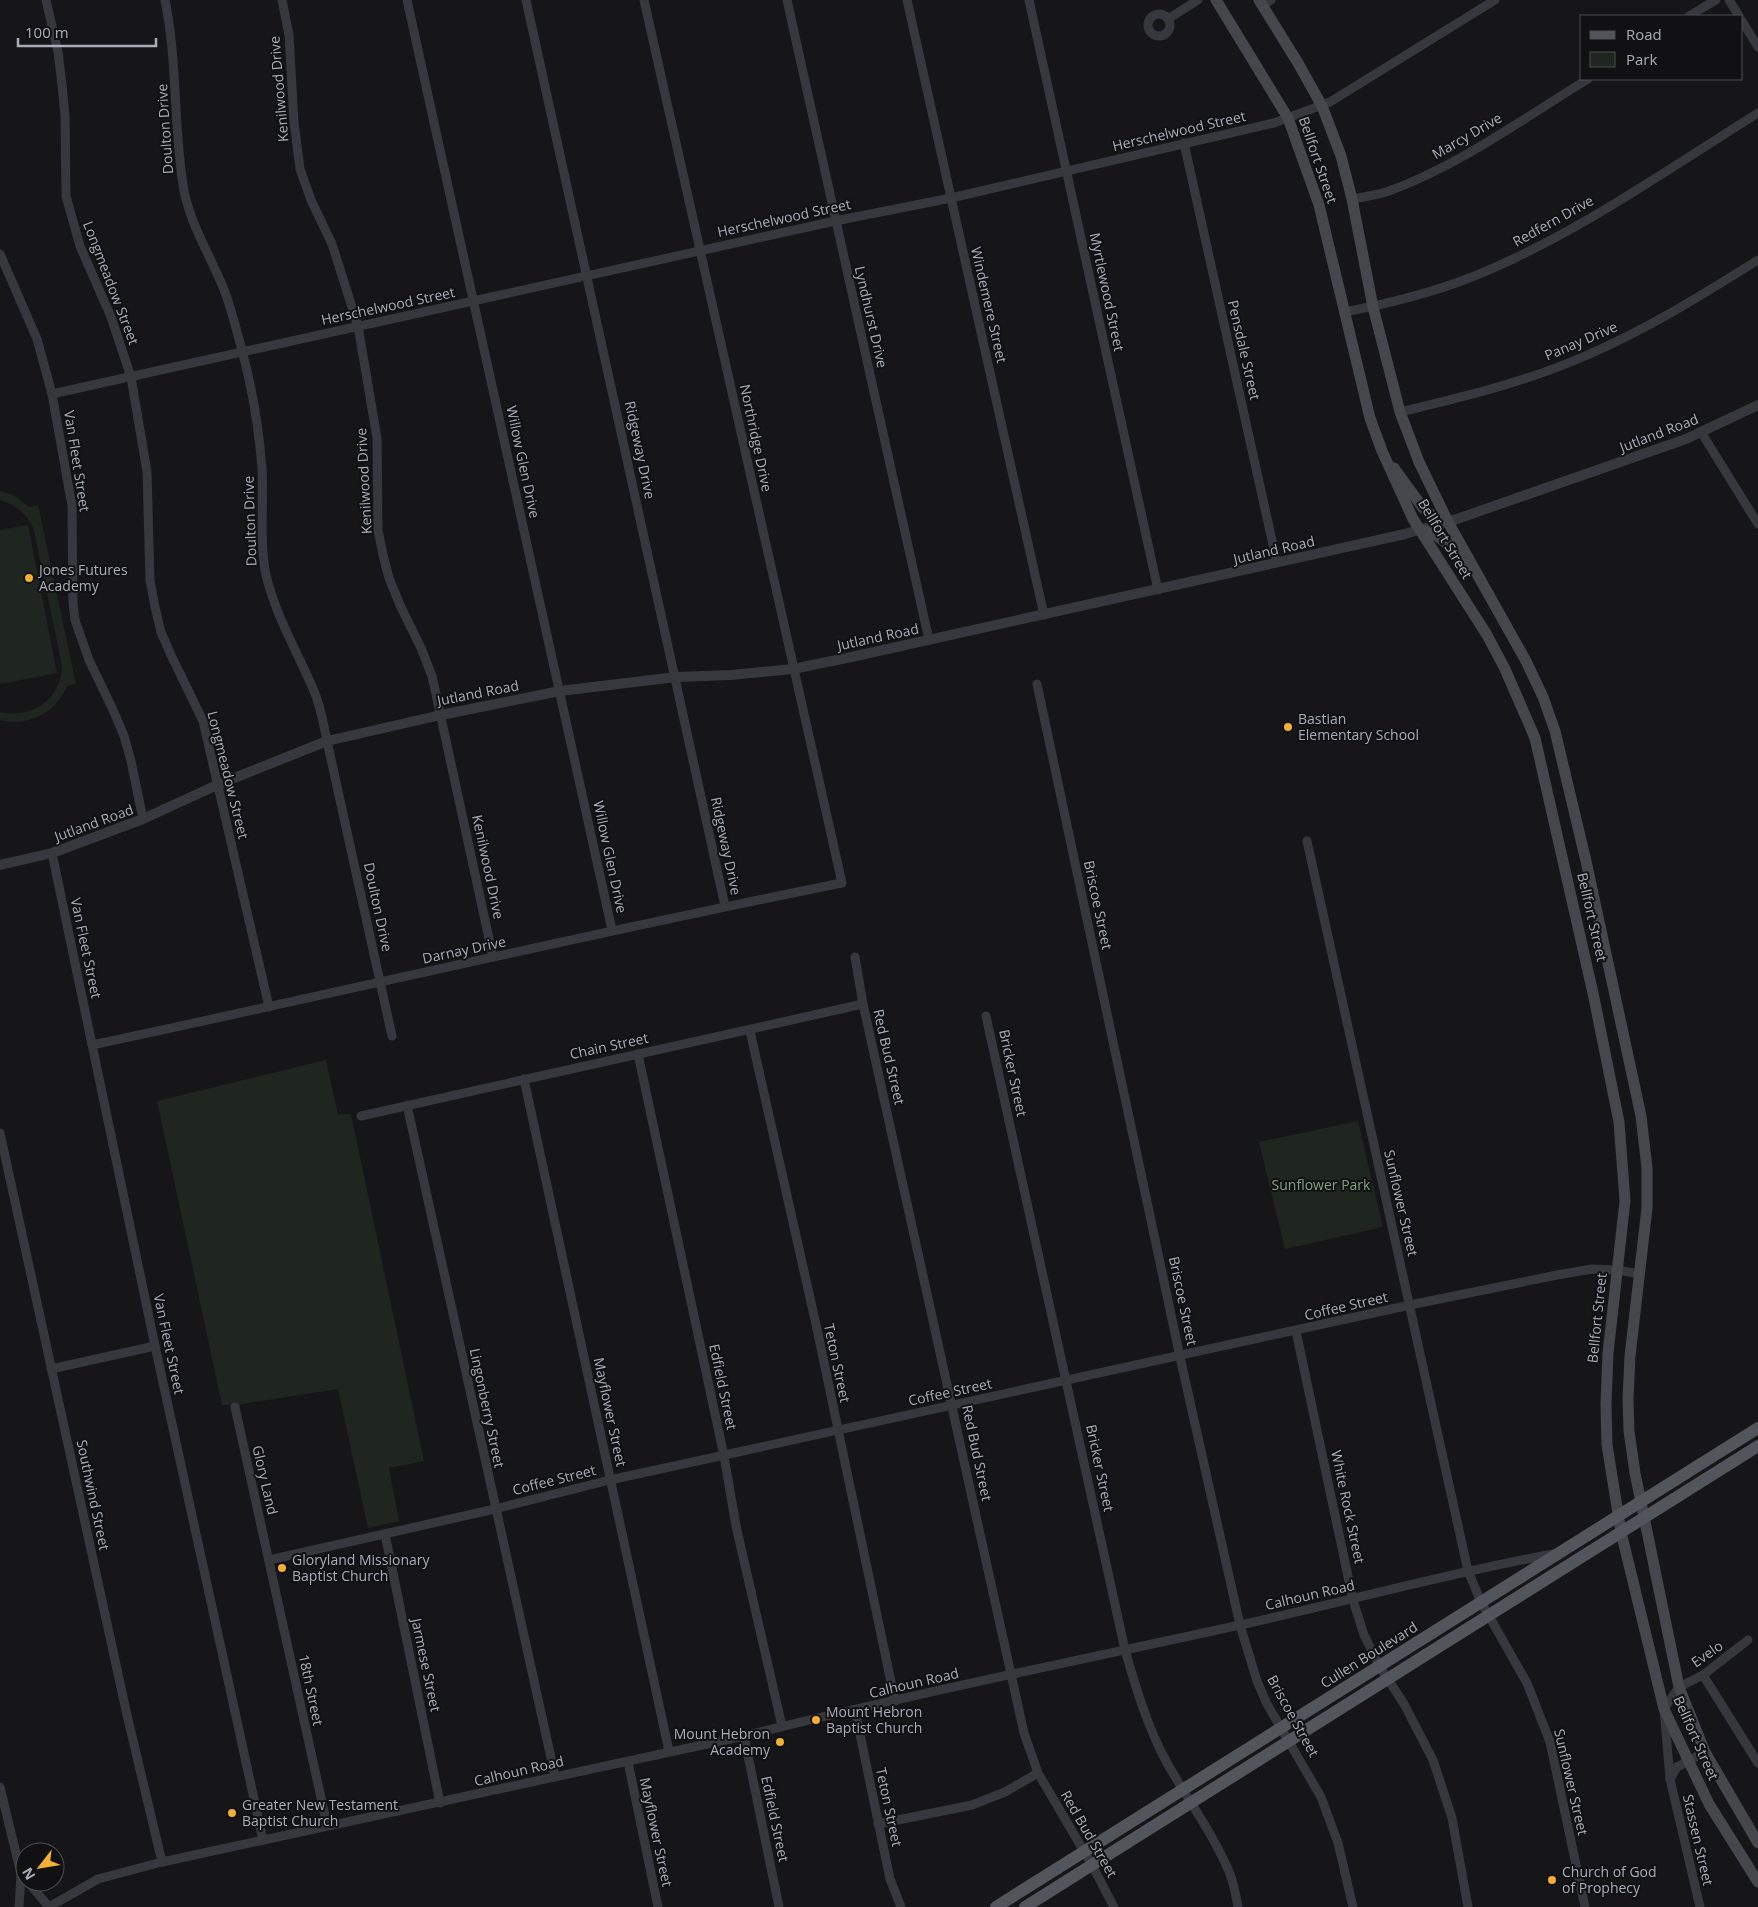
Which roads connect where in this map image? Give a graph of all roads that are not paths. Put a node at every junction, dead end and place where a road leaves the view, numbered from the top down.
1 (46, 0) edge
2 (164, 0) edge
3 (282, 0) edge
4 (407, 0) edge
5 (526, 0) edge
6 (644, 0) edge
7 (787, 0) edge
8 (907, 0) edge
9 (1029, 0) edge
10 (1198, 0) edge
11 (1216, 0) edge
12 (1495, 0) edge
13 (1716, 0) edge
14 (1729, 0) edge
15 (1264, 2) edge
16 (1691, 15) edge
17 (1738, 15) edge
18 (1168, 19) dead end
19 (1743, 23) edge
20 (1758, 47) edge
21 (1586, 80) edge
22 (1322, 106) junction
23 (1758, 113) edge
24 (1288, 118) junction
25 (1184, 144) junction
26 (1066, 170) junction
27 (951, 198) junction
28 (1352, 200) junction
29 (835, 221) junction
30 (701, 250) junction
31 (0, 254) edge
32 (1758, 260) edge
33 (587, 276) junction
34 (473, 301) junction
35 (1373, 306) junction
36 (1344, 312) junction
37 (358, 326) junction
38 (242, 352) junction
39 (131, 377) junction
40 (52, 394) junction
41 (1758, 405) edge
42 (1400, 412) junction
43 (1701, 432) junction
44 (1382, 451) junction
45 (1448, 522) junction
46 (1758, 524) edge
47 (1420, 530) junction
48 (1277, 563) junction
49 (1480, 580) junction
50 (1158, 590) junction
51 (1044, 615) junction
52 (1505, 623) junction
53 (1487, 635) junction
54 (929, 640) junction
55 (793, 669) junction
56 (676, 677) junction
57 (1037, 684) dead end
58 (560, 691) junction
59 (441, 715) junction
60 (1555, 732) junction
61 (1535, 738) junction
62 (328, 741) junction
63 (217, 785) junction
64 (143, 819) junction
65 (1307, 841) dead end
66 (52, 852) junction
67 (1586, 861) junction
68 (0, 865) edge
69 (1564, 865) junction
70 (842, 882) joint
71 (725, 906) junction
72 (612, 930) junction
73 (493, 957) junction
74 (855, 957) dead end
75 (380, 982) junction
76 (1613, 987) junction
77 (1593, 993) junction
78 (863, 1004) junction
79 (269, 1007) junction
80 (986, 1016) dead end
81 (750, 1031) junction
82 (392, 1036) dead end
83 (92, 1045) junction
84 (638, 1054) junction
85 (524, 1079) junction
86 (407, 1105) junction
87 (361, 1116) dead end
88 (1641, 1116) junction
89 (1619, 1122) junction
90 (0, 1133) edge
91 (1617, 1270) junction
92 (1640, 1274) junction
93 (1410, 1305) junction
94 (1296, 1330) junction
95 (154, 1346) junction
96 (1608, 1353) junction
97 (1630, 1356) junction
98 (1180, 1357) junction
99 (52, 1369) junction
100 (1067, 1381) junction
101 (953, 1405) junction
102 (235, 1407) dead end
103 (1758, 1428) edge
104 (838, 1431) junction
105 (1758, 1446) edge
106 (724, 1456) junction
107 (610, 1480) junction
108 (1641, 1502) junction
109 (495, 1509) junction
110 (1617, 1515) junction
111 (1644, 1519) junction
112 (1621, 1532) junction
113 (384, 1534) junction
114 (1557, 1553) junction
115 (269, 1560) junction
116 (1468, 1571) junction
117 (1353, 1600) junction
118 (1481, 1602) junction
119 (1489, 1616) junction
120 (1240, 1625) junction
121 (1748, 1640) dead end
122 (1125, 1650) junction
123 (1380, 1667) junction
124 (1010, 1675) junction
125 (1703, 1675) junction
126 (1389, 1679) junction
127 (1679, 1687) junction
128 (895, 1701) junction
129 (1664, 1709) junction
130 (855, 1710) junction
131 (782, 1726) junction
132 (1281, 1728) junction
133 (744, 1736) junction
134 (1289, 1742) junction
135 (669, 1751) junction
136 (1705, 1752) junction
137 (1688, 1761) junction
138 (628, 1762) junction
139 (1758, 1763) edge
140 (1038, 1773) junction
141 (555, 1776) junction
142 (1670, 1779) junction
143 (0, 1787) edge
144 (1184, 1789) junction
145 (1192, 1802) junction
146 (440, 1803) junction
147 (2, 1810) edge
148 (878, 1824) junction
149 (327, 1825) junction
150 (262, 1840) junction
151 (1758, 1843) edge
152 (15, 1851) edge
153 (1084, 1852) junction
154 (162, 1862) junction
155 (1092, 1865) junction
156 (1756, 1874) edge
157 (21, 1892) edge
158 (36, 1892) edge
159 (19, 1907) edge
160 (49, 1907) edge
161 (658, 1907) edge
162 (779, 1907) edge
163 (902, 1907) edge
164 (996, 1907) edge
165 (1024, 1907) edge
166 (1114, 1907) edge
167 (1238, 1907) edge
168 (1353, 1907) edge
169 (1468, 1907) edge
170 (1585, 1907) edge
171 (1700, 1907) edge

1 - 39 street, Longmeadow Street
2 - 38 street, Doulton Drive
3 - 37 street, Kenilwood Drive
4 - 34 street, Willow Glen Drive
5 - 33 street, Ridgeway Drive
6 - 30 street, Northridge Drive
7 - 29 street, Lyndhurst Drive
8 - 27 street, Windemere Street
9 - 26 street, Myrtlewood Street
10 - 18 street
11 - 24 main road, Bellfort Street
12 - 22 street, Herschelwood Street
13 - 16 street
14 - 17 street
15 - 22 main road, Bellfort Street
19 - 20 street
21 - 28 street, Marcy Drive
22 - 24 street, Herschelwood Street
22 - 28 main road, Bellfort Street
23 - 35 street, Redfern Drive
24 - 25 street, Herschelwood Street
24 - 36 main road, Bellfort Street
25 - 26 street, Herschelwood Street
25 - 48 street, Pensdale Street
26 - 27 street, Herschelwood Street
26 - 50 street, Myrtlewood Street
27 - 29 street, Herschelwood Street
27 - 51 street, Windemere Street
28 - 35 main road, Bellfort Street
29 - 30 street, Herschelwood Street
29 - 54 street, Lyndhurst Drive
30 - 33 street, Herschelwood Street
30 - 55 street, Northridge Drive
31 - 40 street, Van Fleet Street
32 - 42 street, Panay Drive
33 - 34 street, Herschelwood Street
33 - 56 street, Ridgeway Drive
34 - 37 street, Herschelwood Street
34 - 58 street, Willow Glen Drive
35 - 36 street, Redfern Drive
35 - 42 main road, Bellfort Street
36 - 44 main road, Bellfort Street
37 - 38 street, Herschelwood Street
37 - 59 street, Kenilwood Drive
38 - 39 street, Herschelwood Street
38 - 62 street, Doulton Drive
39 - 40 street, Herschelwood Street
39 - 63 street, Longmeadow Street
40 - 64 street, Van Fleet Street
41 - 43 street, Jutland Road
42 - 45 main road, Bellfort Street
43 - 45 street, Jutland Road
43 - 46 street
44 - 45 main road
44 - 47 main road, Bellfort Street
45 - 47 street, Jutland Road
45 - 49 main road, Bellfort Street
47 - 48 street, Jutland Road
47 - 49 main road
47 - 53 main road, Bellfort Street
48 - 50 street, Jutland Road
49 - 52 main road, Bellfort Street
50 - 51 street, Jutland Road
51 - 54 street, Jutland Road
52 - 53 main road
52 - 60 main road, Bellfort Street
53 - 61 main road, Bellfort Street
54 - 55 street, Jutland Road
55 - 56 street, Jutland Road
55 - 70 street, Northridge Drive
56 - 58 street, Jutland Road
56 - 71 street, Ridgeway Drive
57 - 98 street, Briscoe Street
58 - 59 street, Jutland Road
58 - 72 street, Willow Glen Drive
59 - 62 street, Jutland Road
59 - 73 street, Kenilwood Drive
60 - 61 main road
60 - 67 main road, Bellfort Street
61 - 69 main road, Bellfort Street
62 - 63 street, Jutland Road
62 - 75 street, Doulton Drive
63 - 64 street, Jutland Road
63 - 79 street, Longmeadow Street
64 - 66 street, Jutland Road
65 - 93 street, Sunflower Street
66 - 68 street, Jutland Road
66 - 83 street, Van Fleet Street
67 - 69 main road
67 - 76 main road, Bellfort Street
69 - 77 main road, Bellfort Street
70 - 71 street, Darnay Drive
71 - 72 street, Darnay Drive
72 - 73 street, Darnay Drive
73 - 75 street, Darnay Drive
74 - 78 street, Red Bud Street
75 - 79 street, Darnay Drive
75 - 82 street, Doulton Drive
76 - 77 main road
76 - 88 main road, Bellfort Street
77 - 89 main road, Bellfort Street
78 - 81 street, Chain Street
78 - 101 street, Red Bud Street
79 - 83 street, Darnay Drive
80 - 100 street, Bricker Street
81 - 84 street, Chain Street
81 - 104 street, Teton Street
83 - 95 street, Van Fleet Street
84 - 85 street, Chain Street
84 - 106 street, Edfield Street
85 - 86 street, Chain Street
85 - 107 street, Mayflower Street
86 - 87 street, Chain Street
86 - 109 street, Lingonberry Street
88 - 89 main road
88 - 92 main road, Bellfort Street
89 - 91 main road, Bellfort Street
90 - 99 street, Southwind Street
91 - 92 street, Coffee Street
91 - 93 street, Coffee Street
91 - 96 main road, Bellfort Street
92 - 97 main road, Bellfort Street
93 - 94 street, Coffee Street
93 - 116 street, Sunflower Street
94 - 98 street, Coffee Street
94 - 117 street, White Rock Street
95 - 99 street
95 - 150 street, Van Fleet Street
96 - 97 main road
96 - 110 main road, Bellfort Street
97 - 108 main road, Bellfort Street
98 - 100 street, Coffee Street
98 - 120 street, Briscoe Street
99 - 154 street, Southwind Street
100 - 101 street, Coffee Street
100 - 122 street, Bricker Street
101 - 104 street, Coffee Street
101 - 124 street, Red Bud Street
102 - 115 street, Glory Land
103 - 108 main road, Cullen Boulevard
104 - 106 street, Coffee Street
104 - 128 street, Teton Street
105 - 111 main road
106 - 107 street, Coffee Street
106 - 131 street, Edfield Street
107 - 109 street, Coffee Street
107 - 135 street, Mayflower Street
108 - 110 main road, Cullen Boulevard
108 - 111 main road, Bellfort Street
109 - 113 street, Coffee Street
109 - 141 street, Lingonberry Street
110 - 112 main road, Bellfort Street
110 - 114 main road, Cullen Boulevard
111 - 112 main road
111 - 127 main road, Bellfort Street
112 - 119 main road
112 - 129 main road, Bellfort Street
113 - 115 street, Coffee Street
113 - 146 street, Jarmese Street
114 - 116 street, Calhoun Road
114 - 118 main road, Cullen Boulevard
115 - 149 street, 18th Street
116 - 117 street, Calhoun Road
116 - 118 street, Sunflower Street
117 - 120 street, Calhoun Road
117 - 123 street, White Rock Street
118 - 119 street, Sunflower Street
118 - 123 main road, Cullen Boulevard
119 - 126 main road
119 - 170 street, Sunflower Street
120 - 122 street, Calhoun Road
120 - 132 street, Briscoe Street
121 - 125 street, Evelo
122 - 124 street, Calhoun Road
122 - 144 street, Bricker Street
123 - 126 street, White Rock Street
123 - 132 main road, Cullen Boulevard
124 - 128 street, Calhoun Road
124 - 140 street, Red Bud Street
125 - 127 street, Evelo
125 - 139 street
126 - 134 main road
126 - 169 street, White Rock Street
127 - 129 street
127 - 136 main road, Bellfort Street
128 - 130 street, Calhoun Road
129 - 137 main road, Bellfort Street
129 - 142 street, Stassen Street
130 - 131 street, Calhoun Road
130 - 148 street, Teton Street
131 - 133 street, Calhoun Road
132 - 134 street, Briscoe Street
132 - 144 main road, Cullen Boulevard
133 - 135 street, Calhoun Road
133 - 162 street, Edfield Street
134 - 145 main road
134 - 168 street, Briscoe Street
135 - 138 street, Calhoun Road
136 - 137 street, Stassen Street
136 - 151 main road, Bellfort Street
137 - 142 street, Stassen Street
137 - 156 main road, Bellfort Street
138 - 141 street, Calhoun Road
138 - 161 street, Mayflower Street
140 - 148 street
140 - 153 street, Red Bud Street
141 - 146 street, Calhoun Road
142 - 171 street, Stassen Street
143 - 147 street
144 - 145 street, Bricker Street
144 - 153 main road, Cullen Boulevard
145 - 155 main road
145 - 167 street, Bricker Street
146 - 149 street, Calhoun Road
147 - 152 street
148 - 163 street, Teton Street
149 - 150 street, Calhoun Road
150 - 154 street, Calhoun Road
153 - 155 street, Red Bud Street
153 - 164 main road, Cullen Boulevard
154 - 160 street, Calhoun Road
155 - 165 main road
155 - 166 street, Red Bud Street
157 - 159 street
158 - 160 street

